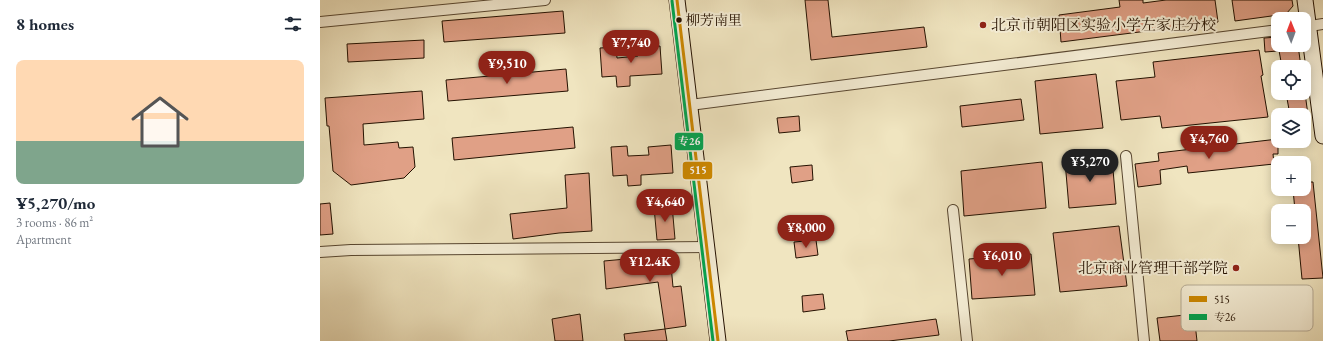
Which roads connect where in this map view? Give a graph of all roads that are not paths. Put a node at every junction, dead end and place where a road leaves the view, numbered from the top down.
1 (544, 0) edge
2 (677, 0) edge
3 (1305, 0) edge
4 (320, 22) edge
5 (1312, 26) edge
6 (1271, 31) edge
7 (690, 104) junction
8 (1323, 136) edge
9 (1126, 156) dead end
10 (953, 210) dead end
11 (707, 248) junction
12 (320, 252) edge
13 (718, 341) edge
14 (967, 341) edge
15 (1144, 341) edge

1 - 4 street
2 - 7 street
3 - 5 street
5 - 8 street
6 - 7 street
7 - 11 street
9 - 15 street
10 - 14 street
11 - 12 street
11 - 13 street

